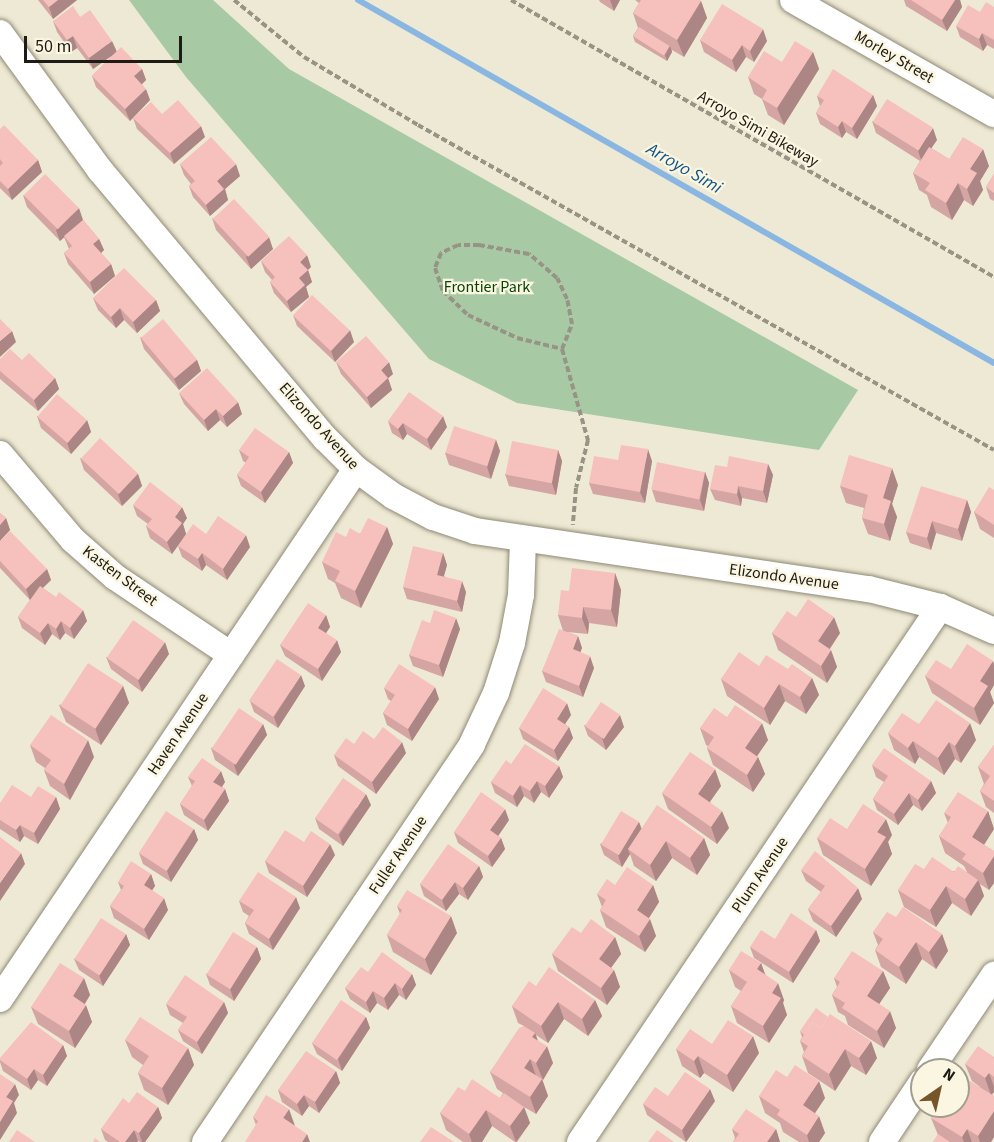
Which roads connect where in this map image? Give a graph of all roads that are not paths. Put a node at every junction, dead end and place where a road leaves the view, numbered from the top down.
1 (793, 0) edge
2 (0, 33) edge
3 (994, 114) edge
4 (0, 454) edge
5 (356, 470) junction
6 (523, 540) junction
7 (940, 607) junction
8 (994, 631) edge
9 (231, 655) junction
10 (994, 975) edge
11 (0, 999) edge
12 (938, 1058) edge
13 (910, 1100) edge
14 (206, 1142) edge
15 (580, 1142) edge
16 (882, 1142) edge

1 - 3 street, Morley Street
2 - 5 street, Elizondo Avenue
4 - 9 street, Kasten Street
5 - 6 street, Elizondo Avenue
5 - 9 street, Haven Avenue
6 - 7 street, Elizondo Avenue
6 - 14 street, Fuller Avenue
7 - 8 street, Elizondo Avenue
7 - 15 street, Plum Avenue
9 - 11 street, Haven Avenue
10 - 12 street
13 - 16 street

